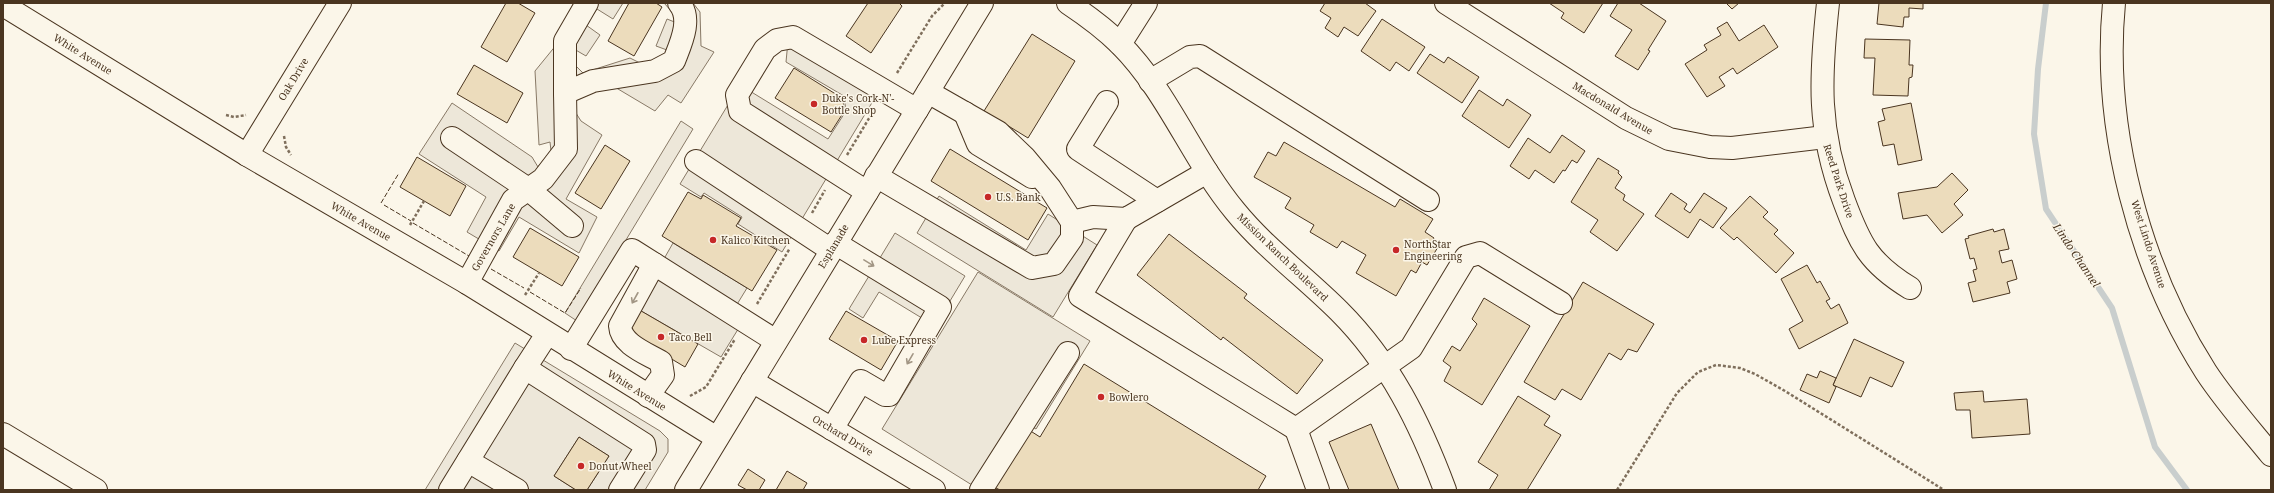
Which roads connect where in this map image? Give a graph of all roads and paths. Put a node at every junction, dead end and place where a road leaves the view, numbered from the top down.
1 (340, 3) edge
2 (587, 3) edge
3 (679, 3) edge
4 (944, 3) edge
5 (982, 3) edge
6 (1068, 3) edge
7 (1146, 3) edge
8 (1446, 3) edge
9 (1828, 3) edge
10 (2114, 3) edge
11 (3, 5) edge
12 (1120, 44) junction
13 (1150, 81) junction
14 (886, 92) junction
15 (928, 92) junction
16 (565, 93) junction
17 (1107, 102) dead end
18 (917, 110) junction
19 (285, 129) dead end
20 (1825, 137) junction
21 (452, 138) dead end
22 (247, 155) junction
23 (294, 159) dead end
24 (696, 161) dead end
25 (836, 172) junction
26 (1207, 172) junction
27 (872, 184) junction
28 (528, 189) junction
29 (1428, 200) dead end
30 (424, 201) dead end
31 (1157, 201) junction
32 (1126, 219) junction
33 (1072, 222) junction
34 (572, 226) dead end
35 (408, 228) dead end
36 (801, 230) junction
37 (833, 247) junction
38 (654, 264) junction
39 (539, 273) dead end
40 (467, 283) junction
41 (1910, 288) dead end
42 (524, 298) dead end
43 (1561, 303) dead end
44 (746, 321) junction
45 (547, 334) junction
46 (776, 341) junction
47 (571, 349) junction
48 (1068, 353) dead end
49 (1386, 366) junction
50 (525, 368) junction
51 (752, 380) junction
52 (654, 388) junction
53 (832, 429) junction
54 (1296, 429) junction
55 (3, 434) edge
56 (717, 438) junction
57 (2270, 452) edge
58 (468, 461) junction
59 (1312, 486) edge
60 (96, 490) edge
61 (450, 490) edge
62 (516, 490) edge
63 (620, 490) edge
64 (686, 490) edge
65 (934, 490) edge
66 (981, 490) edge
67 (1445, 490) edge
68 (1617, 490) edge
69 (1944, 490) edge

1 - 22 street, Oak Drive
2 - 16 street, Governors Lane
3 - 16 street
4 - 14 path
5 - 15 street, Esplanade
6 - 12 street, Mission Ranch Boulevard
7 - 12 street
8 - 20 street, Macdonald Avenue
9 - 20 street, Reed Park Drive
10 - 57 street, West Lindo Avenue
11 - 22 street, White Avenue
12 - 13 street, Mission Ranch Boulevard
13 - 26 street, Mission Ranch Boulevard
13 - 29 street
14 - 18 street
14 - 25 path
14 - 25 street
15 - 18 street, Esplanade
15 - 33 street
16 - 28 street, Governors Lane
17 - 31 street
18 - 27 street, Esplanade
19 - 23 path
20 - 41 street, Reed Park Drive
21 - 28 street
22 - 40 street, White Avenue
24 - 36 street
25 - 27 street
25 - 36 path
26 - 31 street
26 - 49 street, Mission Ranch Boulevard
27 - 33 street
27 - 37 street, Esplanade
28 - 34 street
28 - 40 street, Governors Lane
30 - 35 path
31 - 32 street
32 - 33 street
32 - 54 street
36 - 37 street
36 - 44 path
37 - 46 street, Esplanade
37 -> 53 street
38 - 44 street
38 - 47 street
38 -> 52 street
39 - 42 path
40 - 45 street, White Avenue
43 - 49 street
44 - 46 street
44 - 52 path
45 - 47 street, White Avenue
45 - 50 street
46 - 51 street, Esplanade
47 - 52 street, White Avenue
48 - 66 street
49 - 54 street
49 - 67 street, Mission Ranch Boulevard
50 - 58 street
50 - 63 street
51 - 53 street, Orchard Drive
51 - 56 street, Esplanade
52 - 56 street, White Avenue
53 - 65 street, Orchard Drive
54 - 59 street
55 - 60 street
56 - 64 street, Esplanade
58 - 61 street
58 - 62 street
68 - 69 path

